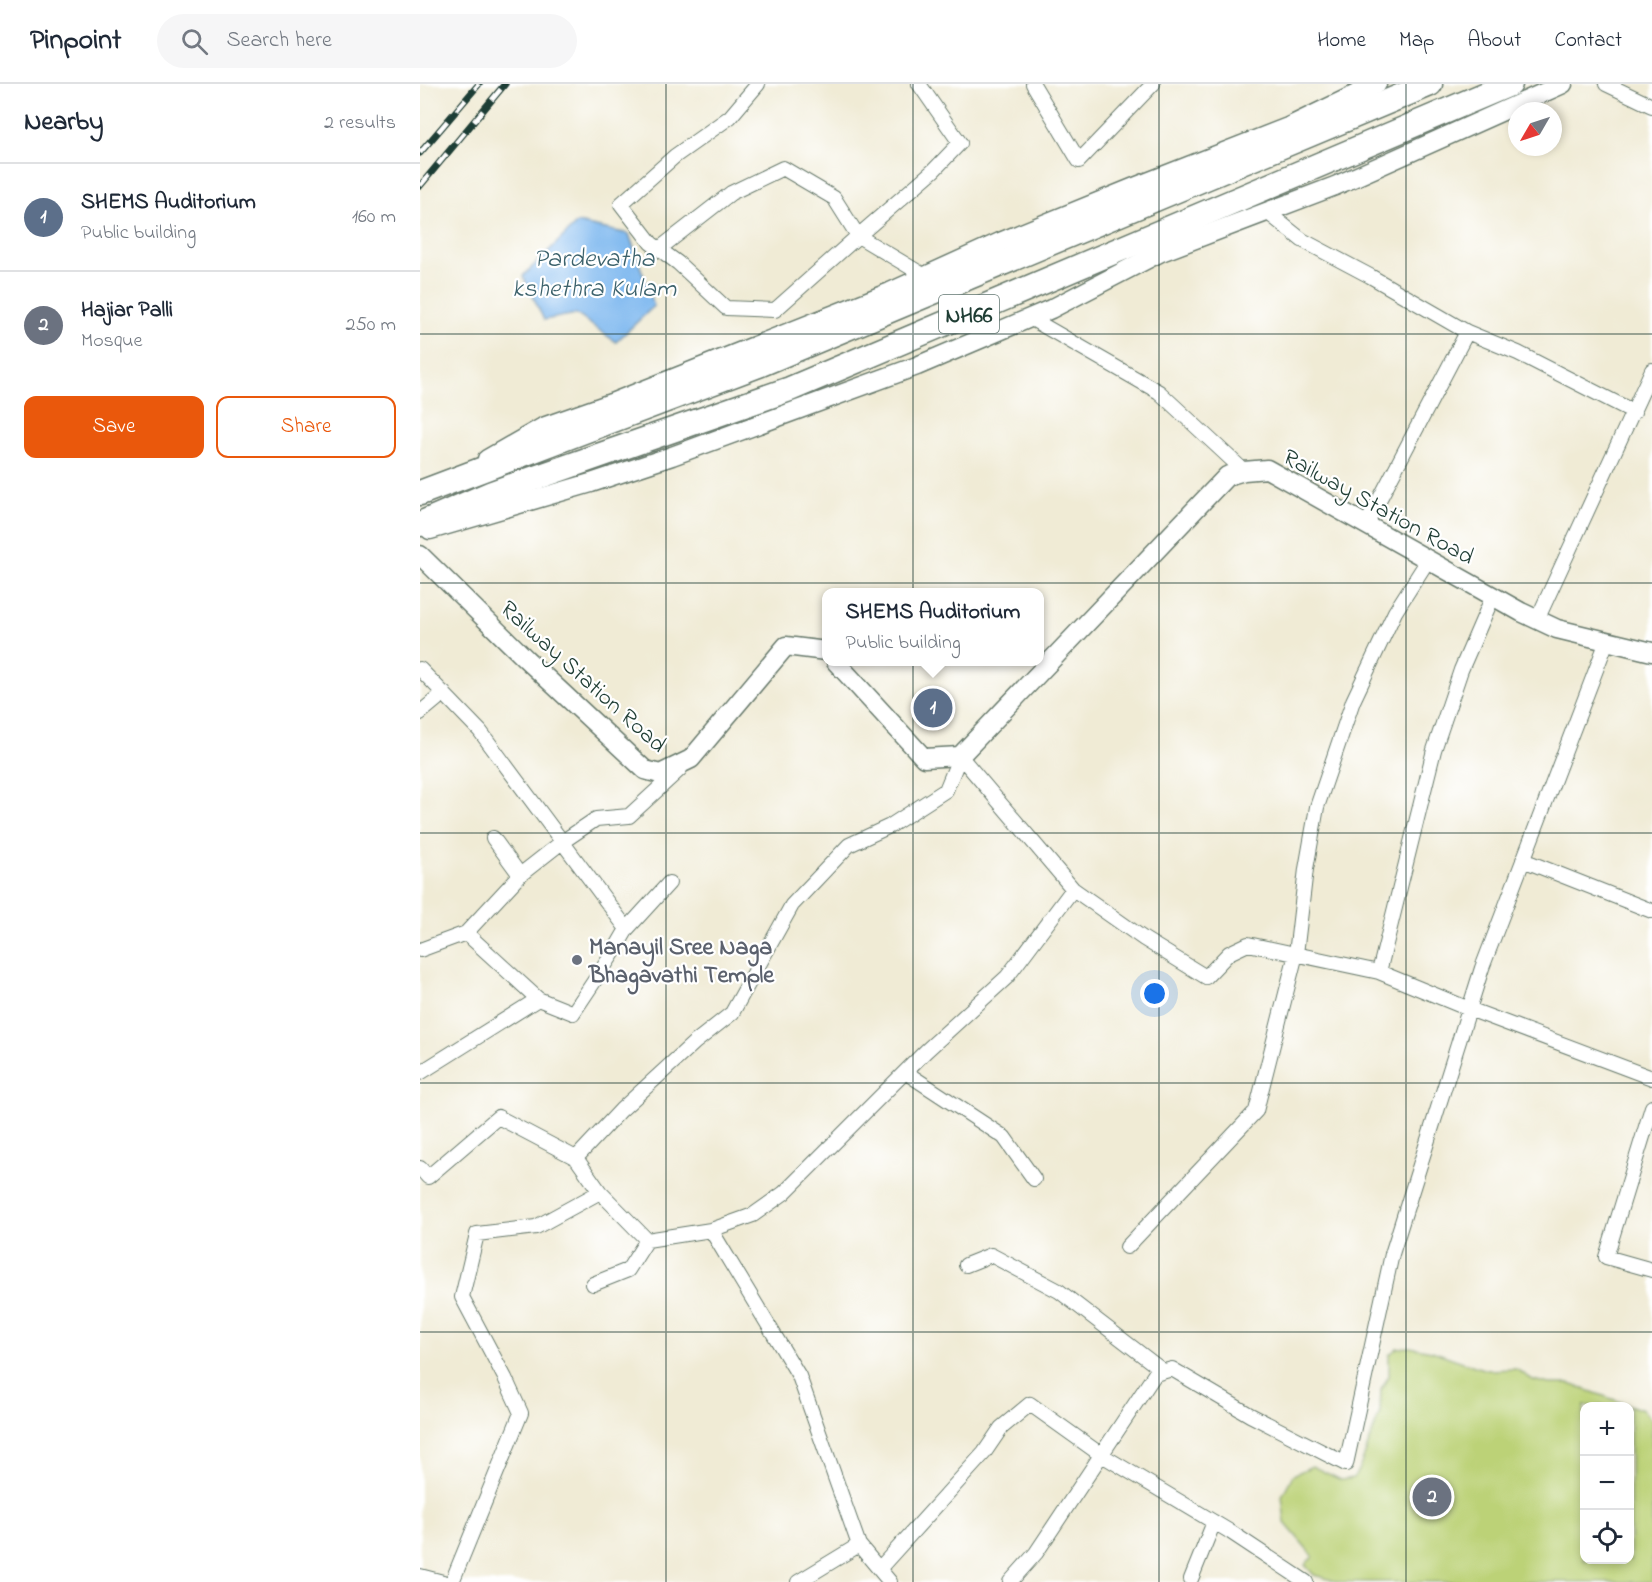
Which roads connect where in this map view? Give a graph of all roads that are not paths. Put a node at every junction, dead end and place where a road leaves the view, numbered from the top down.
1 (758, 84) edge
2 (919, 84) edge
3 (1034, 84) edge
4 (1153, 84) edge
5 (1377, 84) edge
6 (1430, 84) edge
7 (1510, 84) edge
8 (1563, 84) edge
9 (1606, 84) edge
10 (1652, 106) edge
11 (1267, 212) junction
12 (858, 236) junction
13 (659, 249) junction
14 (925, 276) junction
15 (1030, 318) junction
16 (1467, 332) junction
17 (1652, 370) edge
18 (1634, 412) junction
19 (1244, 471) junction
20 (431, 489) edge
21 (420, 524) edge
22 (1366, 525) junction
23 (420, 533) edge
24 (420, 555) edge
25 (1428, 560) junction
26 (1492, 596) junction
27 (1537, 620) junction
28 (1607, 641) junction
29 (822, 650) edge
30 (1652, 652) edge
31 (840, 666) edge
32 (420, 669) edge
33 (444, 693) junction
34 (420, 713) edge
35 (960, 756) junction
36 (691, 759) junction
37 (493, 838) dead end
38 (562, 842) junction
39 (1523, 860) junction
40 (520, 875) junction
41 (669, 883) dead end
42 (1073, 889) junction
43 (1652, 911) edge
44 (627, 929) junction
45 (466, 933) junction
46 (420, 950) edge
47 (1296, 954) junction
48 (1379, 972) junction
49 (537, 999) junction
50 (1469, 1009) junction
51 (904, 1072) junction
52 (420, 1073) edge
53 (1652, 1078) edge
54 (1652, 1107) edge
55 (576, 1158) junction
56 (420, 1168) edge
57 (1034, 1179) dead end
58 (600, 1192) junction
59 (711, 1230) junction
60 (647, 1240) junction
61 (1127, 1247) dead end
62 (966, 1265) dead end
63 (1652, 1269) edge
64 (593, 1284) dead end
65 (1163, 1371) junction
66 (1100, 1454) junction
67 (1214, 1522) junction
68 (859, 1545) junction
69 (879, 1569) junction
70 (420, 1576) edge
71 (1191, 1580) dead end
72 (443, 1582) edge
73 (452, 1582) edge
74 (798, 1582) edge
75 (890, 1582) edge
76 (1010, 1582) edge
77 (1306, 1582) edge

1 - 13 street
2 - 12 street
3 - 4 street
5 - 14 street
6 - 20 highway, NH66
7 - 21 highway, NH66
8 - 11 street
9 - 10 street
11 - 15 street
11 - 16 street
12 - 13 street
12 - 13 street
12 - 14 street
14 - 20 street
15 - 19 street
15 - 23 street
16 - 18 street
16 - 22 street
17 - 18 street
18 - 27 street
19 - 22 street, Railway Station Road
19 - 35 street, Railway Station Road
22 - 25 street, Railway Station Road
24 - 36 street, Railway Station Road
25 - 26 street, Railway Station Road
25 - 47 street
26 - 27 street, Railway Station Road
26 - 48 street
27 - 28 street, Railway Station Road
28 - 30 street, Railway Station Road
28 - 39 street
29 - 36 street, Railway Station Road
31 - 35 street
32 - 33 street
33 - 34 street
33 - 38 street
35 - 42 street
35 - 55 street
36 - 38 street
37 - 40 street
38 - 40 street
38 - 44 street
39 - 43 street
39 - 50 street
40 - 45 street
41 - 44 street
42 - 47 street
42 - 51 street
44 - 49 street
45 - 46 street
45 - 49 street
47 - 48 street
47 - 61 street
48 - 50 street
49 - 52 street
50 - 53 street
50 - 65 street
51 - 57 street
51 - 59 street
54 - 63 street
55 - 56 street
55 - 58 street
58 - 60 street
58 - 73 street
59 - 60 street
59 - 68 street
60 - 64 street
62 - 65 street
65 - 66 street
66 - 67 street
66 - 69 street
66 - 76 street
67 - 71 street
67 - 77 street
68 - 69 street
68 - 74 street
69 - 75 street
70 - 72 street

